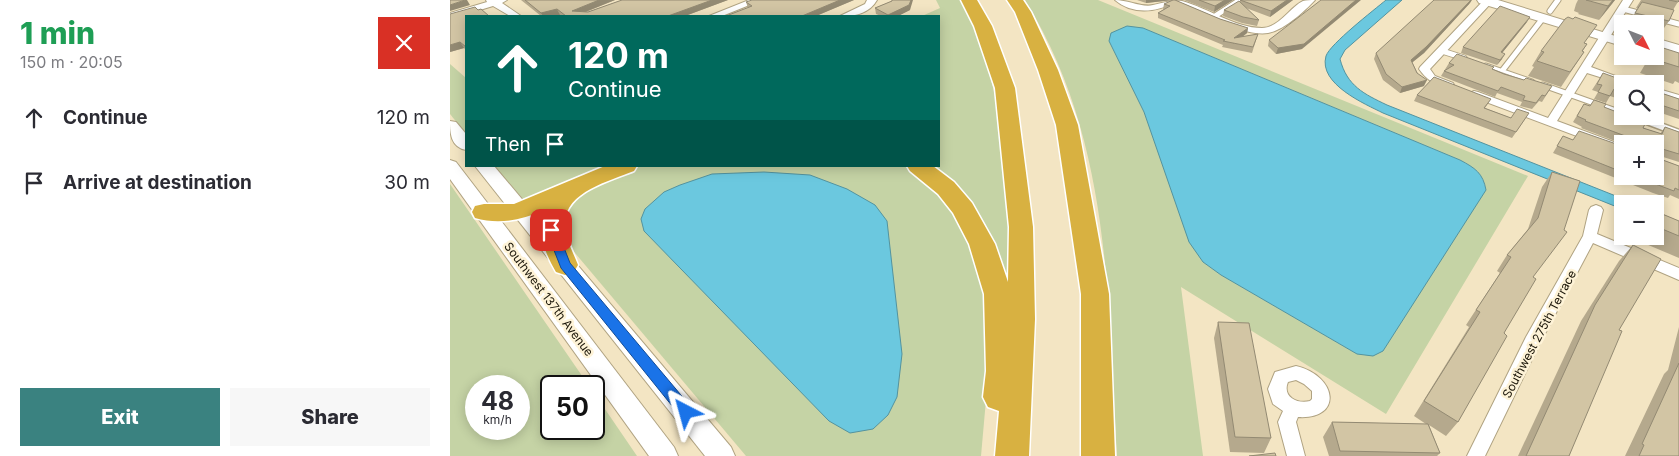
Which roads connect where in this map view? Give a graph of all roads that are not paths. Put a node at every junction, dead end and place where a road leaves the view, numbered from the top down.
1 (757, 0) edge
2 (969, 0) edge
3 (1014, 0) edge
4 (1120, 0) edge
5 (1172, 0) edge
6 (1240, 0) edge
7 (1310, 0) edge
8 (1486, 0) edge
9 (1512, 0) edge
10 (496, 1) edge
11 (870, 3) edge
12 (1626, 4) edge
13 (1550, 10) edge
14 (515, 15) edge
15 (717, 15) edge
16 (847, 15) edge
17 (450, 16) edge
18 (1215, 16) junction
19 (1679, 24) edge
20 (1613, 33) edge
21 (1664, 45) edge
22 (1442, 50) junction
23 (1679, 50) edge
24 (1664, 55) edge
25 (1467, 59) edge
26 (1679, 59) edge
27 (1476, 62) edge
28 (1585, 69) junction
29 (1502, 71) junction
30 (1614, 78) edge
31 (1569, 94) junction
32 (1664, 94) edge
33 (1679, 99) edge
34 (1614, 110) edge
35 (1551, 122) junction
36 (1657, 125) edge
37 (450, 126) edge
38 (1679, 133) edge
39 (465, 144) edge
40 (1614, 145) edge
41 (450, 166) edge
42 (485, 167) edge
43 (624, 167) edge
44 (919, 167) edge
45 (577, 186) junction
46 (1596, 210) dead end
47 (520, 211) junction
48 (484, 212) junction
49 (1590, 236) junction
50 (565, 265) junction
51 (1679, 274) edge
52 (1293, 409) dead end
53 (665, 456) edge
54 (722, 456) edge
55 (995, 456) edge
56 (1012, 456) edge
57 (1098, 456) edge
58 (1296, 456) edge
59 (1476, 456) edge

1 - 15 street
2 - 56 highway
3 - 57 highway
4 - 5 street
5 - 18 street
6 - 18 lane
7 - 18 street
8 - 13 main road
8 - 22 street
9 - 13 main road
10 - 14 street
10 - 17 street
11 - 16 street
12 - 19 lane
12 - 20 street
13 - 20 main road
13 - 29 lane
20 - 28 street
21 - 23 main road
22 - 25 lane
22 - 35 street
24 - 26 main road
27 - 29 lane
28 - 30 street
28 - 31 street
29 - 31 lane
31 - 34 lane
31 - 35 street
32 - 33 street
35 - 40 street
36 - 38 lane
37 - 39 main road
41 - 48 main road, Southwest 137th Avenue
42 - 47 main road
43 - 45 highway
44 - 55 highway
45 - 47 highway
45 - 50 highway
46 - 49 street, Southwest 275th Terrace
47 - 48 highway
47 - 50 main road
48 - 53 main road, Southwest 137th Avenue
49 - 51 street
49 - 59 street, Southwest 275th Terrace
50 - 54 main road
52 - 58 street

